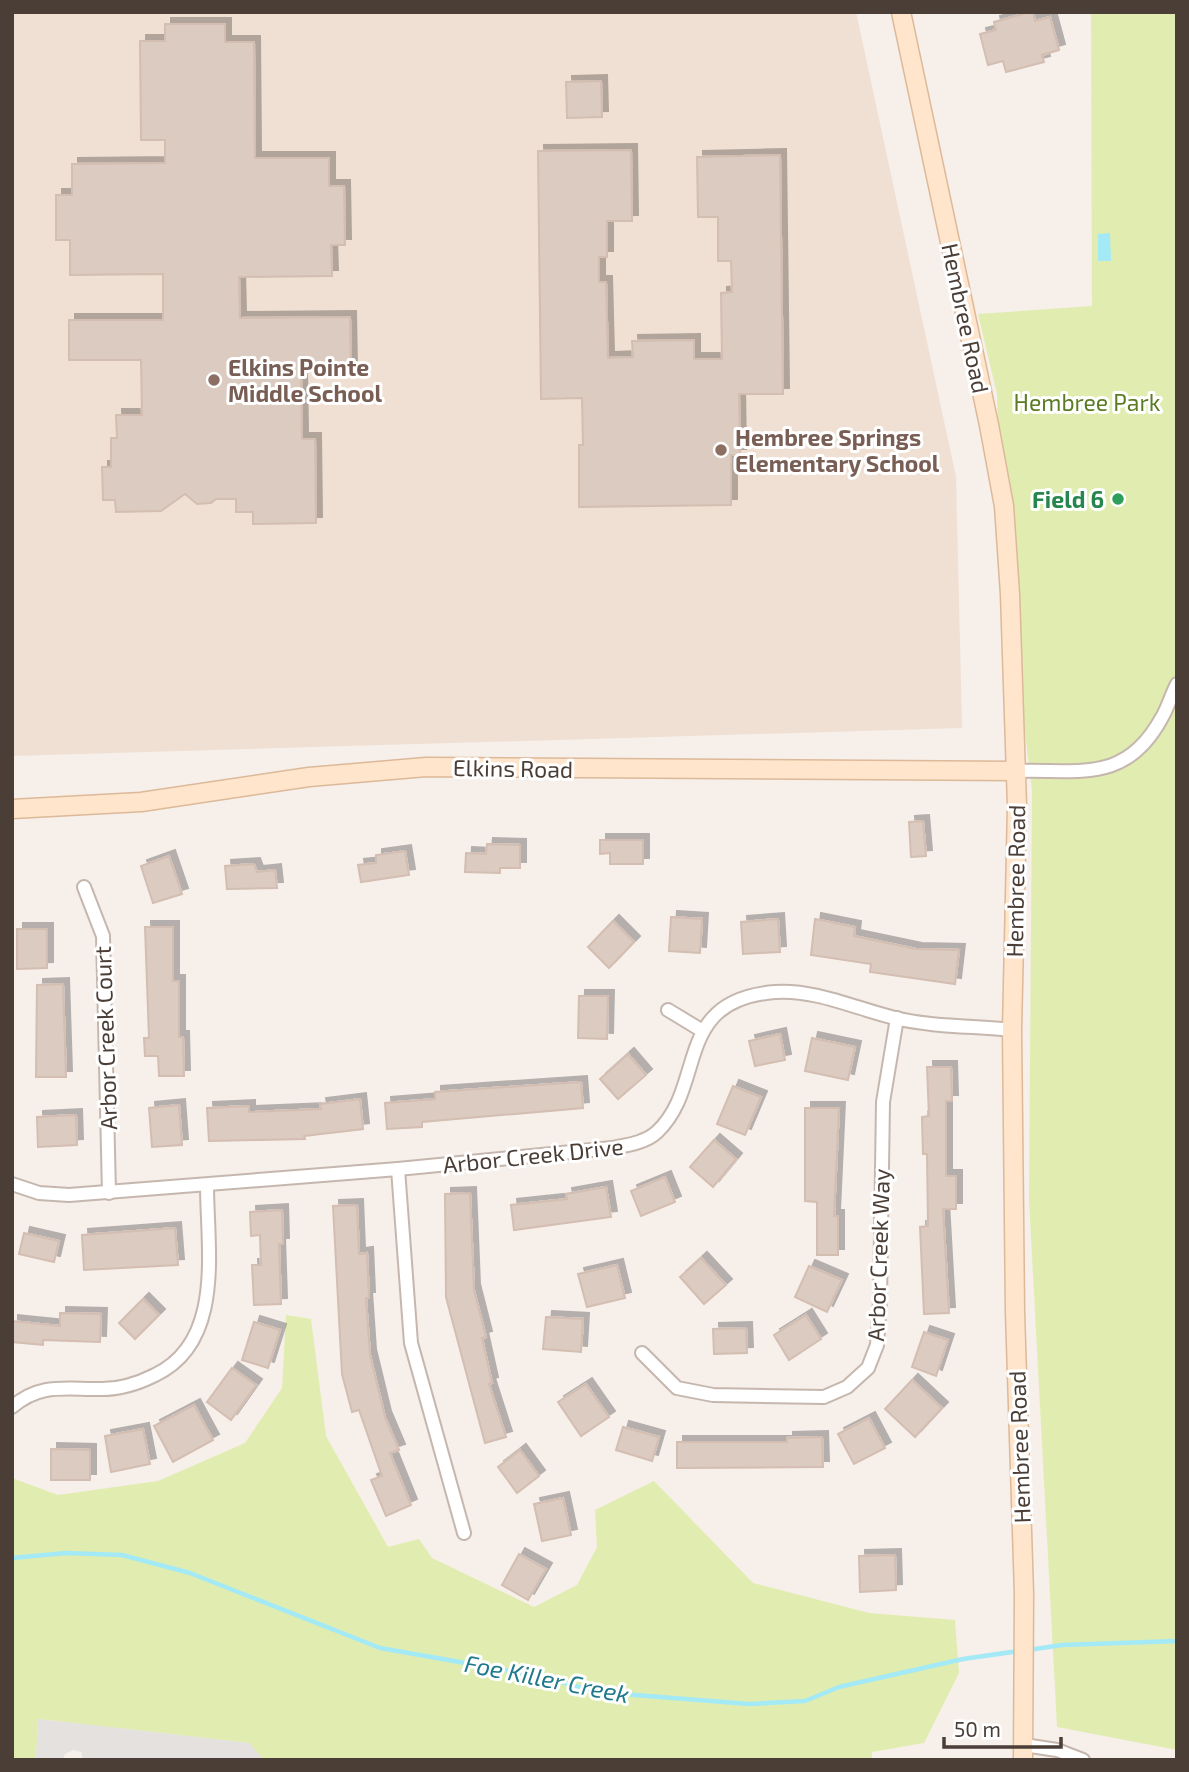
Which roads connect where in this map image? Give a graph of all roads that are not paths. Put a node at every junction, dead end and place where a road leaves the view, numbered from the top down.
1 (901, 12) edge
2 (1177, 684) edge
3 (1016, 771) junction
4 (12, 809) edge
5 (84, 887) dead end
6 (668, 1010) dead end
7 (897, 1018) junction
8 (701, 1030) junction
9 (1012, 1030) junction
10 (398, 1169) junction
11 (12, 1184) edge
12 (207, 1185) junction
13 (109, 1192) junction
14 (642, 1353) dead end
15 (12, 1407) edge
16 (464, 1533) dead end
17 (1023, 1752) edge
18 (1083, 1760) edge

1 - 3 street, Hembree Road
2 - 3 street
3 - 4 street, Elkins Road
3 - 9 street, Hembree Road
5 - 13 street, Arbor Creek Court
6 - 8 street
7 - 8 street
7 - 9 street
7 - 14 street, Arbor Creek Way
8 - 10 street, Arbor Creek Drive
9 - 17 street, Hembree Road
10 - 12 street, Arbor Creek Drive
10 - 16 street
11 - 13 street, Arbor Creek Drive
12 - 13 street, Arbor Creek Drive
12 - 15 street
17 - 18 street

